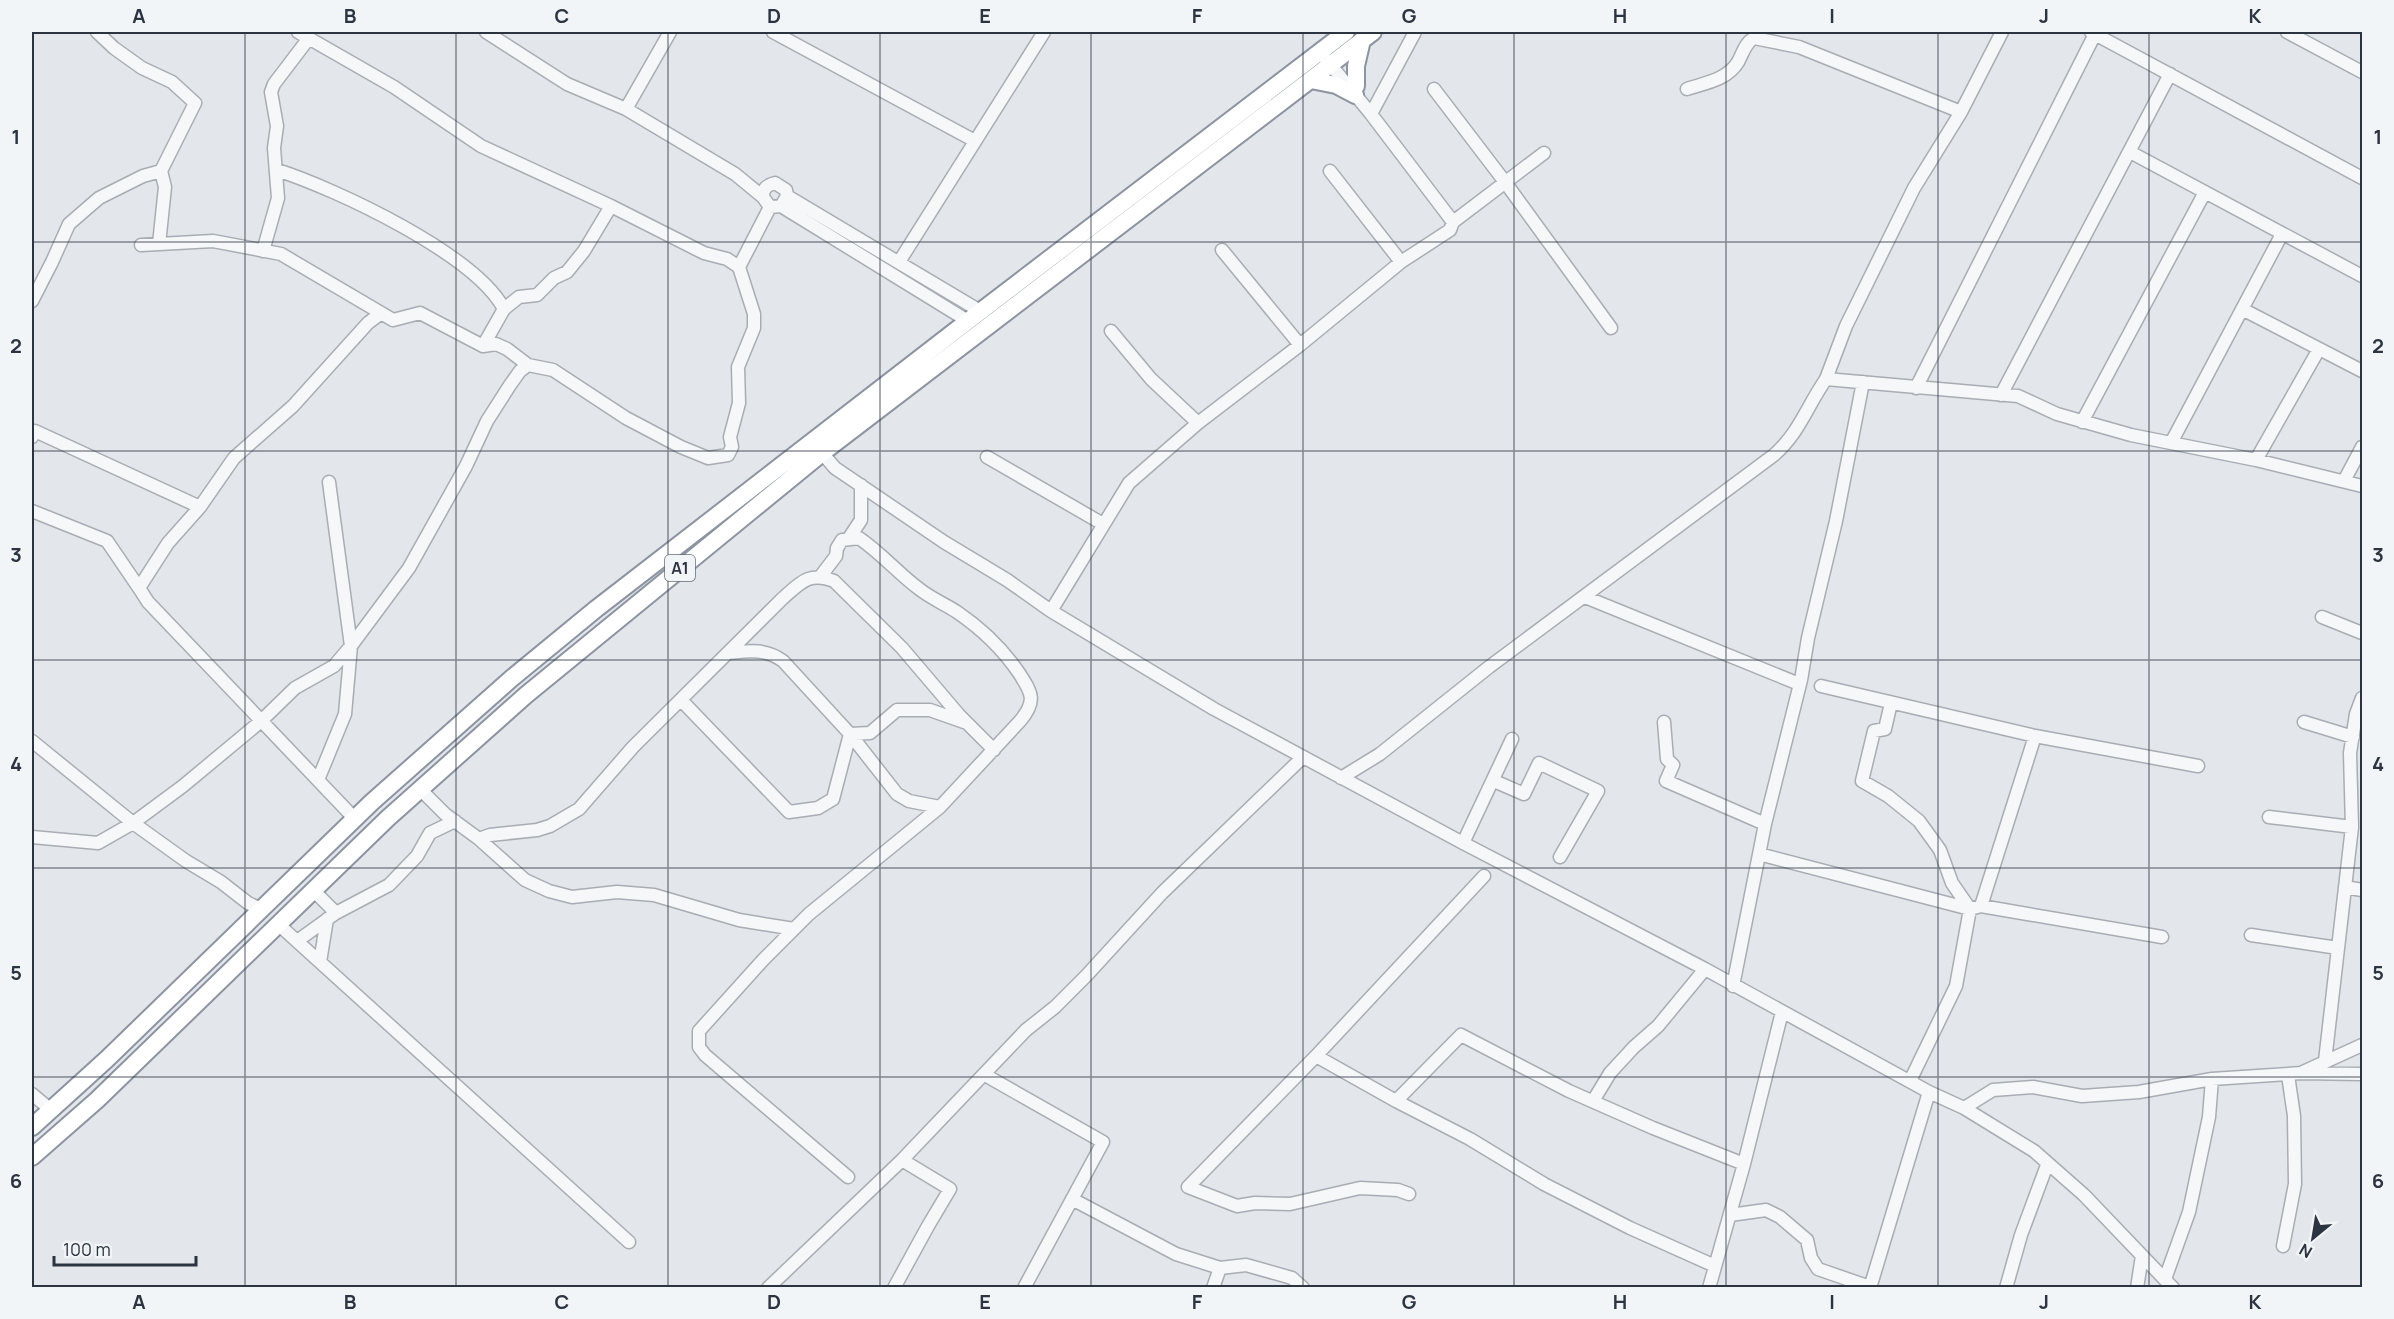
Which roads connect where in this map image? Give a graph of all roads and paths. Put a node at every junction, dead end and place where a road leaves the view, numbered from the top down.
1 (97, 32) edge
2 (298, 32) edge
3 (486, 32) edge
4 (670, 32) edge
5 (773, 32) edge
6 (1044, 32) edge
7 (1346, 32) edge
8 (1415, 32) edge
9 (2002, 32) edge
10 (2290, 32) edge
11 (2093, 33) edge
12 (1367, 36) edge
13 (309, 38) junction
14 (1329, 56) junction
15 (2362, 72) edge
16 (2170, 74) junction
17 (1311, 80) junction
18 (1687, 88) dead end
19 (1434, 89) dead end
20 (1356, 90) junction
21 (626, 109) junction
22 (1369, 111) junction
23 (1961, 112) junction
24 (975, 141) junction
25 (2130, 152) junction
26 (1544, 153) dead end
27 (277, 170) junction
28 (161, 171) junction
29 (1330, 171) dead end
30 (735, 174) junction
31 (2362, 178) edge
32 (1505, 182) junction
33 (769, 185) junction
34 (2205, 192) junction
35 (775, 202) junction
36 (611, 206) junction
37 (1453, 222) junction
38 (2282, 234) junction
39 (159, 244) junction
40 (141, 245) dead end
41 (1222, 250) dead end
42 (263, 251) junction
43 (899, 262) junction
44 (1401, 262) junction
45 (739, 267) junction
46 (2362, 276) edge
47 (32, 301) edge
48 (504, 309) junction
49 (2242, 309) junction
50 (380, 314) junction
51 (974, 316) junction
52 (1611, 328) dead end
53 (1111, 331) dead end
54 (1300, 345) junction
55 (483, 346) junction
56 (2319, 349) junction
57 (528, 365) junction
58 (2362, 371) edge
59 (1826, 379) junction
60 (1863, 382) junction
61 (1916, 388) junction
62 (2001, 395) junction
63 (2082, 422) junction
64 (1198, 423) junction
65 (32, 436) edge
66 (2171, 443) junction
67 (2362, 447) edge
68 (822, 453) junction
69 (987, 457) dead end
70 (2256, 460) junction
71 (2344, 481) junction
72 (329, 482) dead end
73 (861, 485) junction
74 (2362, 486) edge
75 (200, 507) junction
76 (32, 511) edge
77 (1103, 524) junction
78 (849, 538) junction
79 (820, 576) junction
80 (139, 588) junction
81 (1585, 597) junction
82 (1051, 611) junction
83 (2322, 617) dead end
84 (2362, 633) edge
85 (351, 646) junction
86 (728, 653) junction
87 (1799, 684) junction
88 (1821, 687) dead end
89 (2362, 699) edge
90 (681, 700) junction
91 (1891, 703) junction
92 (261, 720) junction
93 (966, 722) junction
94 (1664, 722) dead end
95 (2304, 723) dead end
96 (850, 734) junction
97 (2035, 736) junction
98 (2353, 737) junction
99 (1512, 739) dead end
100 (32, 741) edge
101 (994, 750) junction
102 (2356, 753) edge
103 (1302, 758) junction
104 (2198, 766) dead end
105 (1341, 778) junction
106 (318, 780) junction
107 (1494, 781) junction
108 (420, 789) junction
109 (940, 807) junction
110 (2269, 817) dead end
111 (354, 819) junction
112 (454, 820) junction
113 (133, 823) junction
114 (1765, 824) junction
115 (2352, 827) junction
116 (32, 837) edge
117 (479, 839) junction
118 (1463, 843) junction
119 (1759, 854) junction
120 (1560, 857) dead end
121 (302, 870) junction
122 (1484, 876) dead end
123 (2345, 887) junction
124 (315, 888) junction
125 (2362, 890) edge
126 (1975, 908) junction
127 (261, 909) junction
128 (331, 916) junction
129 (278, 924) junction
130 (794, 929) junction
131 (2251, 935) dead end
132 (2162, 937) dead end
133 (297, 941) junction
134 (2338, 948) junction
135 (320, 962) junction
136 (1705, 969) junction
137 (1733, 986) junction
138 (1782, 1012) junction
139 (2362, 1045) edge
140 (1316, 1056) junction
141 (2325, 1060) junction
142 (2302, 1073) junction
143 (2362, 1074) edge
144 (985, 1075) junction
145 (2288, 1075) junction
146 (2212, 1079) junction
147 (1910, 1081) junction
148 (80, 1083) junction
149 (1929, 1092) junction
150 (32, 1094) edge
151 (97, 1100) junction
152 (1396, 1101) junction
153 (1593, 1101) junction
154 (1964, 1108) junction
155 (51, 1110) junction
156 (32, 1127) edge
157 (32, 1156) edge
158 (902, 1160) junction
159 (1744, 1164) junction
160 (2048, 1165) junction
161 (848, 1177) dead end
162 (1409, 1194) dead end
163 (1072, 1199) junction
164 (1730, 1215) junction
165 (629, 1242) dead end
166 (2283, 1246) dead end
167 (2142, 1256) junction
168 (1715, 1266) junction
169 (1220, 1269) junction
170 (2169, 1283) edge
171 (768, 1287) edge
172 (894, 1287) edge
173 (1024, 1287) edge
174 (1213, 1287) edge
175 (1303, 1287) edge
176 (1709, 1287) edge
177 (1870, 1287) edge
178 (2006, 1287) edge
179 (2137, 1287) edge

1 - 28 street
2 - 13 street
3 - 21 street
4 - 21 street
5 - 24 street
6 - 24 street
7 - 14 highway, A1
8 - 22 street
9 - 23 street
10 - 15 street
11 - 16 street
11 - 61 street
12 - 14 highway, A1
12 - 20 highway
13 - 27 street
13 - 36 street
14 - 17 highway, A1
14 - 20 street
14 - 51 highway, A1
16 - 25 street
16 - 31 street
17 - 20 highway
17 - 68 highway, A1
18 - 23 street
19 - 32 street
20 - 22 street
21 - 30 street
22 - 37 street
23 - 59 street
24 - 43 street
25 - 34 street
25 - 62 street
26 - 32 street
27 - 42 street
27 - 48 street
28 - 39 street
28 - 47 street
29 - 44 street
30 - 33 street
30 - 35 street
32 - 37 street
32 - 52 street
33 - 35 street
33 - 35 street
34 - 38 street
34 - 63 street
35 - 43 street
35 - 45 street
35 - 51 street
36 - 45 street
36 - 48 street
37 - 44 street
38 - 46 street
38 - 49 street
39 - 40 street
39 - 42 street
41 - 54 street
42 - 50 street
43 - 51 street
44 - 54 street
45 - 57 street
48 - 55 street
49 - 56 street
49 - 66 street
50 - 55 street
50 - 75 street
51 - 111 highway, A1
53 - 64 street
54 - 64 street
55 - 57 street
56 - 58 street
56 - 70 street
57 - 85 street
59 - 60 street
59 - 81 street
60 - 61 street
60 - 87 street
61 - 62 street
62 - 63 street
63 - 66 street
64 - 77 street
65 - 75 street
66 - 70 street
67 - 71 street
68 - 73 street
68 - 108 highway, A1
69 - 77 street
70 - 71 street
71 - 74 street
72 - 85 street
73 - 78 street
73 - 82 street
75 - 80 street
76 - 80 street
77 - 82 street
78 - 79 street
78 - 101 street
79 - 86 street
79 - 93 street
80 - 92 street
81 - 87 street
81 - 105 street
82 - 103 street
83 - 84 street
85 - 92 street
85 - 106 street
86 - 90 street
86 - 96 street
87 - 114 street
88 - 91 street
89 - 98 street
90 - 96 street
90 - 117 street
91 - 97 street
91 - 126 street
92 - 106 street
92 - 113 street
93 - 96 street
93 - 101 street
94 - 114 street
95 - 98 street
96 - 109 street
97 - 104 street
97 - 126 street
98 - 102 street
99 - 107 street
100 - 113 street
101 - 109 street
102 - 115 street
103 - 105 street
103 - 144 street
105 - 118 street
106 - 111 street
107 - 118 street
107 - 120 street
108 - 112 street
108 - 124 highway, A1
109 - 130 street
110 - 115 street
111 - 121 highway, A1
112 - 117 street
112 - 128 street
113 - 116 street
113 - 127 street
114 - 119 street
115 - 123 street
117 - 130 street
118 - 136 street
119 - 126 street
119 - 137 street
121 - 124 highway
121 - 127 highway, A1
122 - 140 street
123 - 125 street
123 - 134 street
124 - 128 street
124 - 129 highway, A1
126 - 132 street
126 - 147 street
127 - 148 highway, A1
128 - 133 street
128 - 135 street
129 - 133 street
129 - 151 highway, A1
130 - 161 street
131 - 134 street
133 - 135 street
134 - 141 street
135 - 165 street
136 - 137 street
136 - 153 street
137 - 138 street
138 - 147 street
138 - 159 street
139 - 141 street
140 - 152 street
140 - 162 street
141 - 142 street
142 - 143 street
142 - 145 street
144 - 158 street
144 - 163 street
145 - 146 street
145 - 166 street
146 - 154 street
146 - 170 street
147 - 149 street
148 - 151 highway
148 - 155 highway, A1
149 - 154 street
149 - 177 street
150 - 155 street
151 - 157 highway, A1
152 - 153 street
152 - 168 street
153 - 159 street
154 - 160 street
155 - 156 highway, A1
158 - 171 street
158 - 172 street
159 - 164 street
160 - 167 street
160 - 178 street
163 - 169 street
163 - 173 street
164 - 168 street
164 - 177 street
167 - 170 street
167 - 179 street
168 - 176 street
169 - 174 street
169 - 175 street

